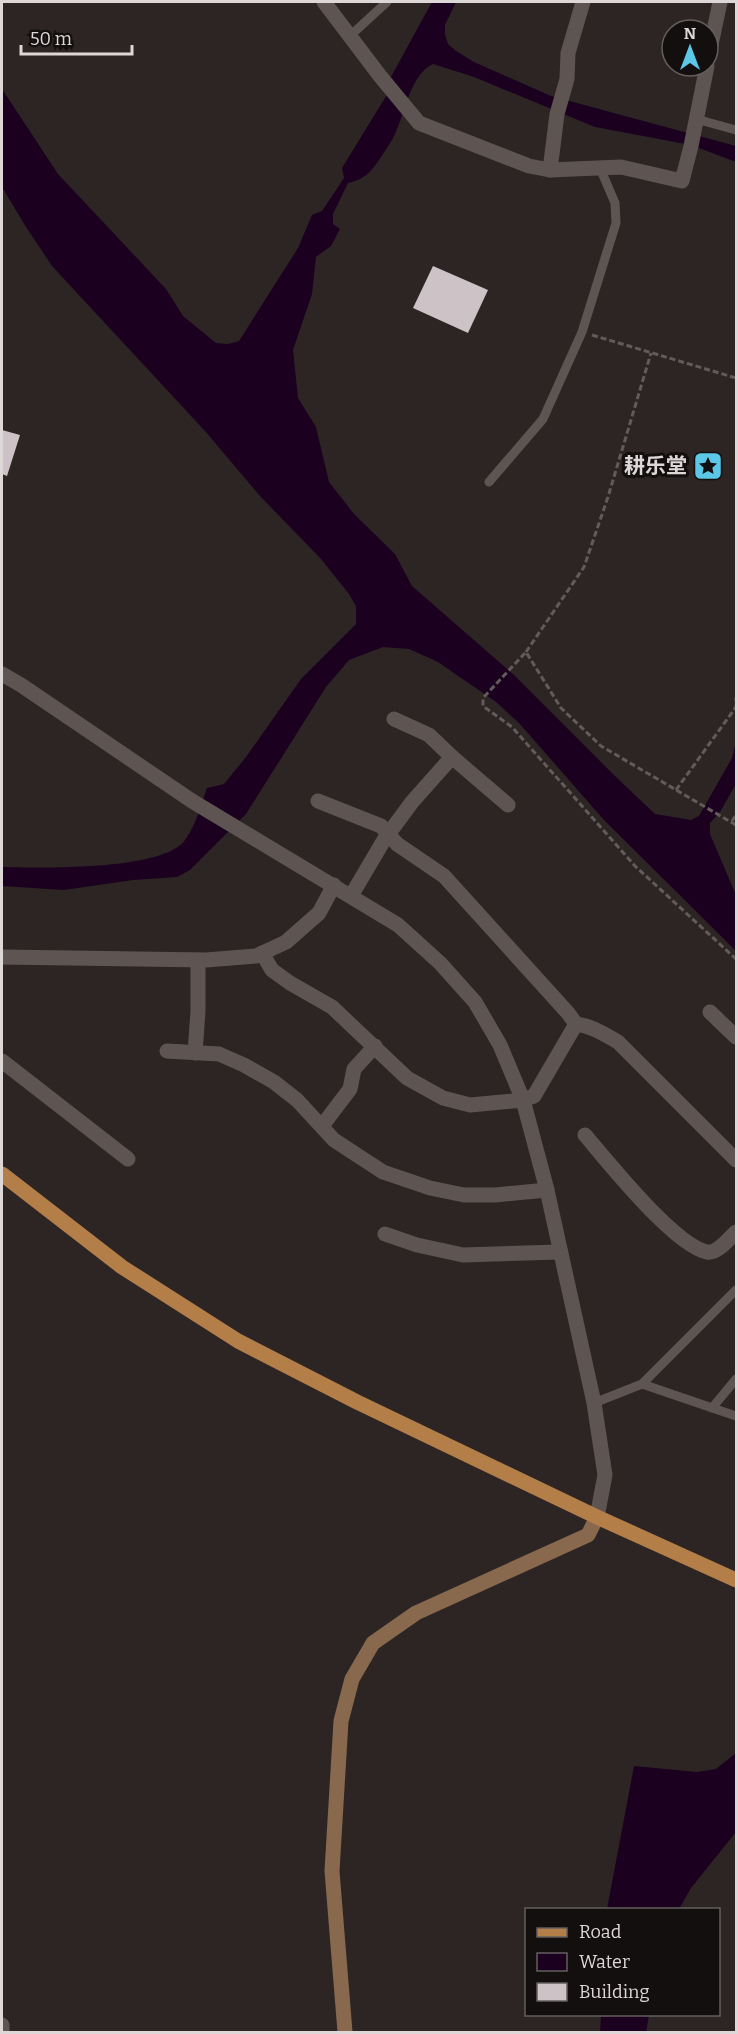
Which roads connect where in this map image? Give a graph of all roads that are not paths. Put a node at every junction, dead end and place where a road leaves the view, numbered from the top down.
1 (324, 2) edge
2 (387, 2) edge
3 (583, 2) edge
4 (720, 2) edge
5 (717, 18) edge
6 (351, 35) junction
7 (705, 78) edge
8 (696, 119) junction
9 (736, 130) edge
10 (600, 168) junction
11 (550, 170) junction
12 (489, 482) dead end
13 (2, 674) edge
14 (394, 719) dead end
15 (453, 757) junction
16 (318, 801) dead end
17 (508, 805) dead end
18 (388, 834) junction
19 (334, 885) junction
20 (351, 896) junction
21 (262, 953) junction
22 (2, 957) edge
23 (198, 960) junction
24 (710, 1012) dead end
25 (576, 1024) junction
26 (736, 1037) edge
27 (375, 1046) junction
28 (167, 1051) dead end
29 (195, 1053) junction
30 (2, 1061) edge
31 (524, 1100) junction
32 (322, 1126) junction
33 (585, 1135) dead end
34 (128, 1159) dead end
35 (736, 1160) edge
36 (2, 1173) edge
37 (547, 1190) junction
38 (736, 1232) edge
39 (385, 1234) dead end
40 (559, 1252) junction
41 (736, 1290) edge
42 (736, 1379) edge
43 (642, 1384) junction
44 (594, 1403) junction
45 (712, 1408) junction
46 (736, 1416) edge
47 (597, 1517) junction
48 (736, 1580) edge
49 (2, 2025) edge
50 (2, 2032) edge
51 (345, 2032) edge

1 - 6 street
2 - 6 lane
3 - 11 street
4 - 5 street
6 - 11 street
7 - 8 street
8 - 9 lane
8 - 10 street
10 - 11 street
10 - 12 lane
13 - 19 street
14 - 15 street
15 - 17 street
15 - 18 street
16 - 18 street
18 - 20 street
18 - 25 street
19 - 20 street
19 - 21 street
20 - 31 street
21 - 23 street
21 - 27 street
22 - 23 street
23 - 29 street
24 - 26 street
25 - 31 street
25 - 35 street
27 - 31 street
27 - 32 street
28 - 29 street
29 - 32 street
30 - 34 street
31 - 37 street
32 - 37 street
33 - 38 street
36 - 47 main road
37 - 40 street
39 - 40 street
40 - 44 street
41 - 43 lane
42 - 45 lane
43 - 44 lane
43 - 45 lane
44 - 47 street
45 - 46 lane
47 - 48 main road
47 - 51 main road
49 - 50 street

